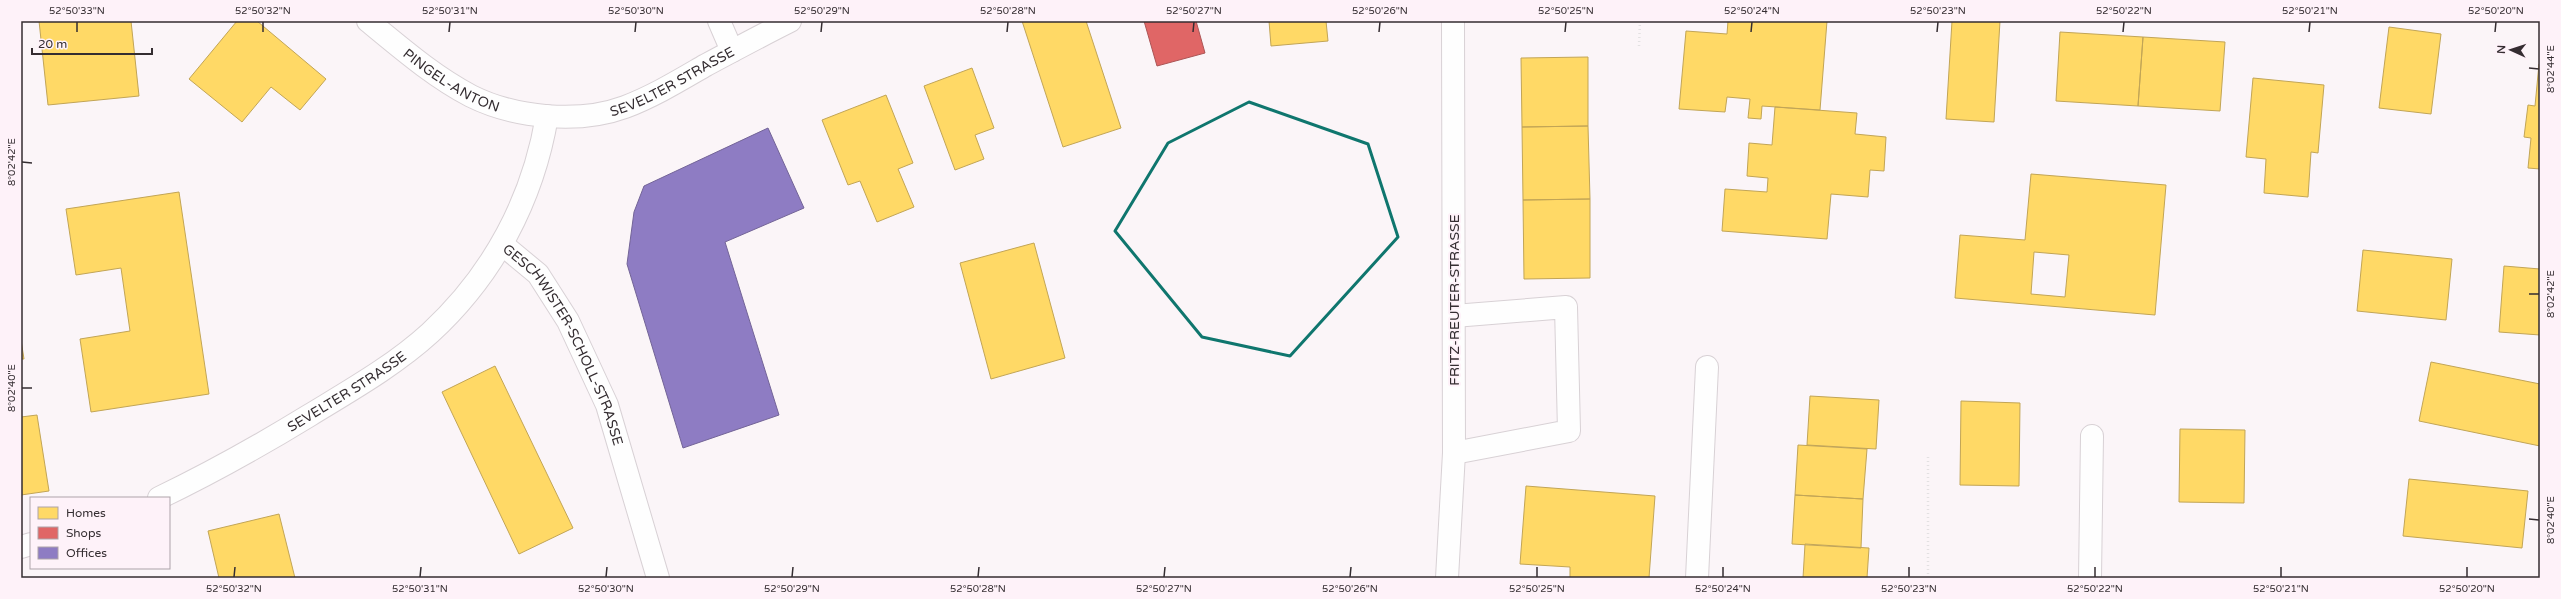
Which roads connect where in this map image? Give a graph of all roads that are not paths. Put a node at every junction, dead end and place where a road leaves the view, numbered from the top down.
1 (368, 21) edge
2 (719, 21) edge
3 (790, 21) edge
4 (1454, 21) edge
5 (732, 51) junction
6 (547, 116) junction
7 (503, 245) junction
8 (1454, 316) junction
9 (1707, 367) dead end
10 (2092, 436) dead end
11 (1454, 453) junction
12 (161, 497) edge
13 (658, 578) edge
14 (1447, 578) edge
15 (1697, 578) edge
16 (2090, 578) edge

1 - 6 street, PINGEL-ANTON
2 - 5 street
3 - 5 street, SEVELTER STRASSE
4 - 8 street, FRITZ-REUTER-STRASSE
5 - 6 street, SEVELTER STRASSE
6 - 7 street, GESCHWISTER-SCHOLL-STRASSE
7 - 12 street, SEVELTER STRASSE
7 - 13 street, GESCHWISTER-SCHOLL-STRASSE
8 - 11 street, FRITZ-REUTER-STRASSE
8 - 11 street
9 - 15 street
10 - 16 street
11 - 14 street, FRITZ-REUTER-STRASSE

